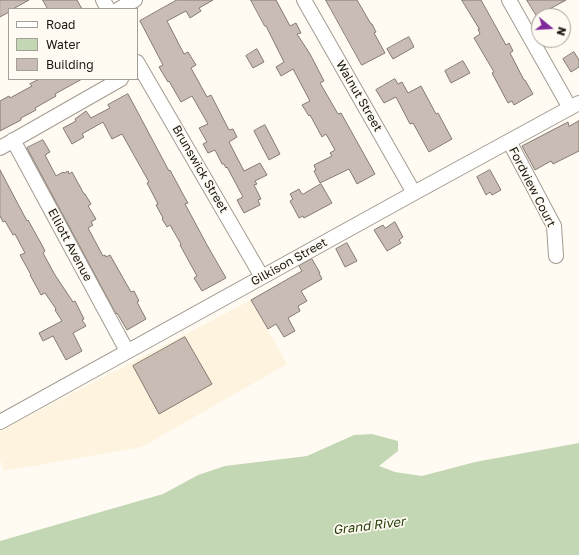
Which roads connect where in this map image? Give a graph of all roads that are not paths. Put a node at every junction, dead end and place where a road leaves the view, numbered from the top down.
1 (135, 0) edge
2 (304, 0) edge
3 (509, 0) edge
4 (121, 8) edge
5 (138, 67) edge
6 (119, 80) edge
7 (574, 106) edge
8 (13, 140) junction
9 (509, 141) junction
10 (0, 148) edge
11 (414, 193) junction
12 (556, 256) dead end
13 (262, 277) junction
14 (127, 351) junction
15 (0, 422) edge

1 - 4 street
2 - 11 street, Walnut Street
3 - 7 street
5 - 13 street, Brunswick Street
6 - 8 street
7 - 9 street, Gilkison Street
8 - 10 street
8 - 14 street, Elliott Avenue
9 - 11 street, Gilkison Street
9 - 12 street, Fordview Court
11 - 13 street, Gilkison Street
13 - 14 street, Gilkison Street
14 - 15 street, Gilkison Street

